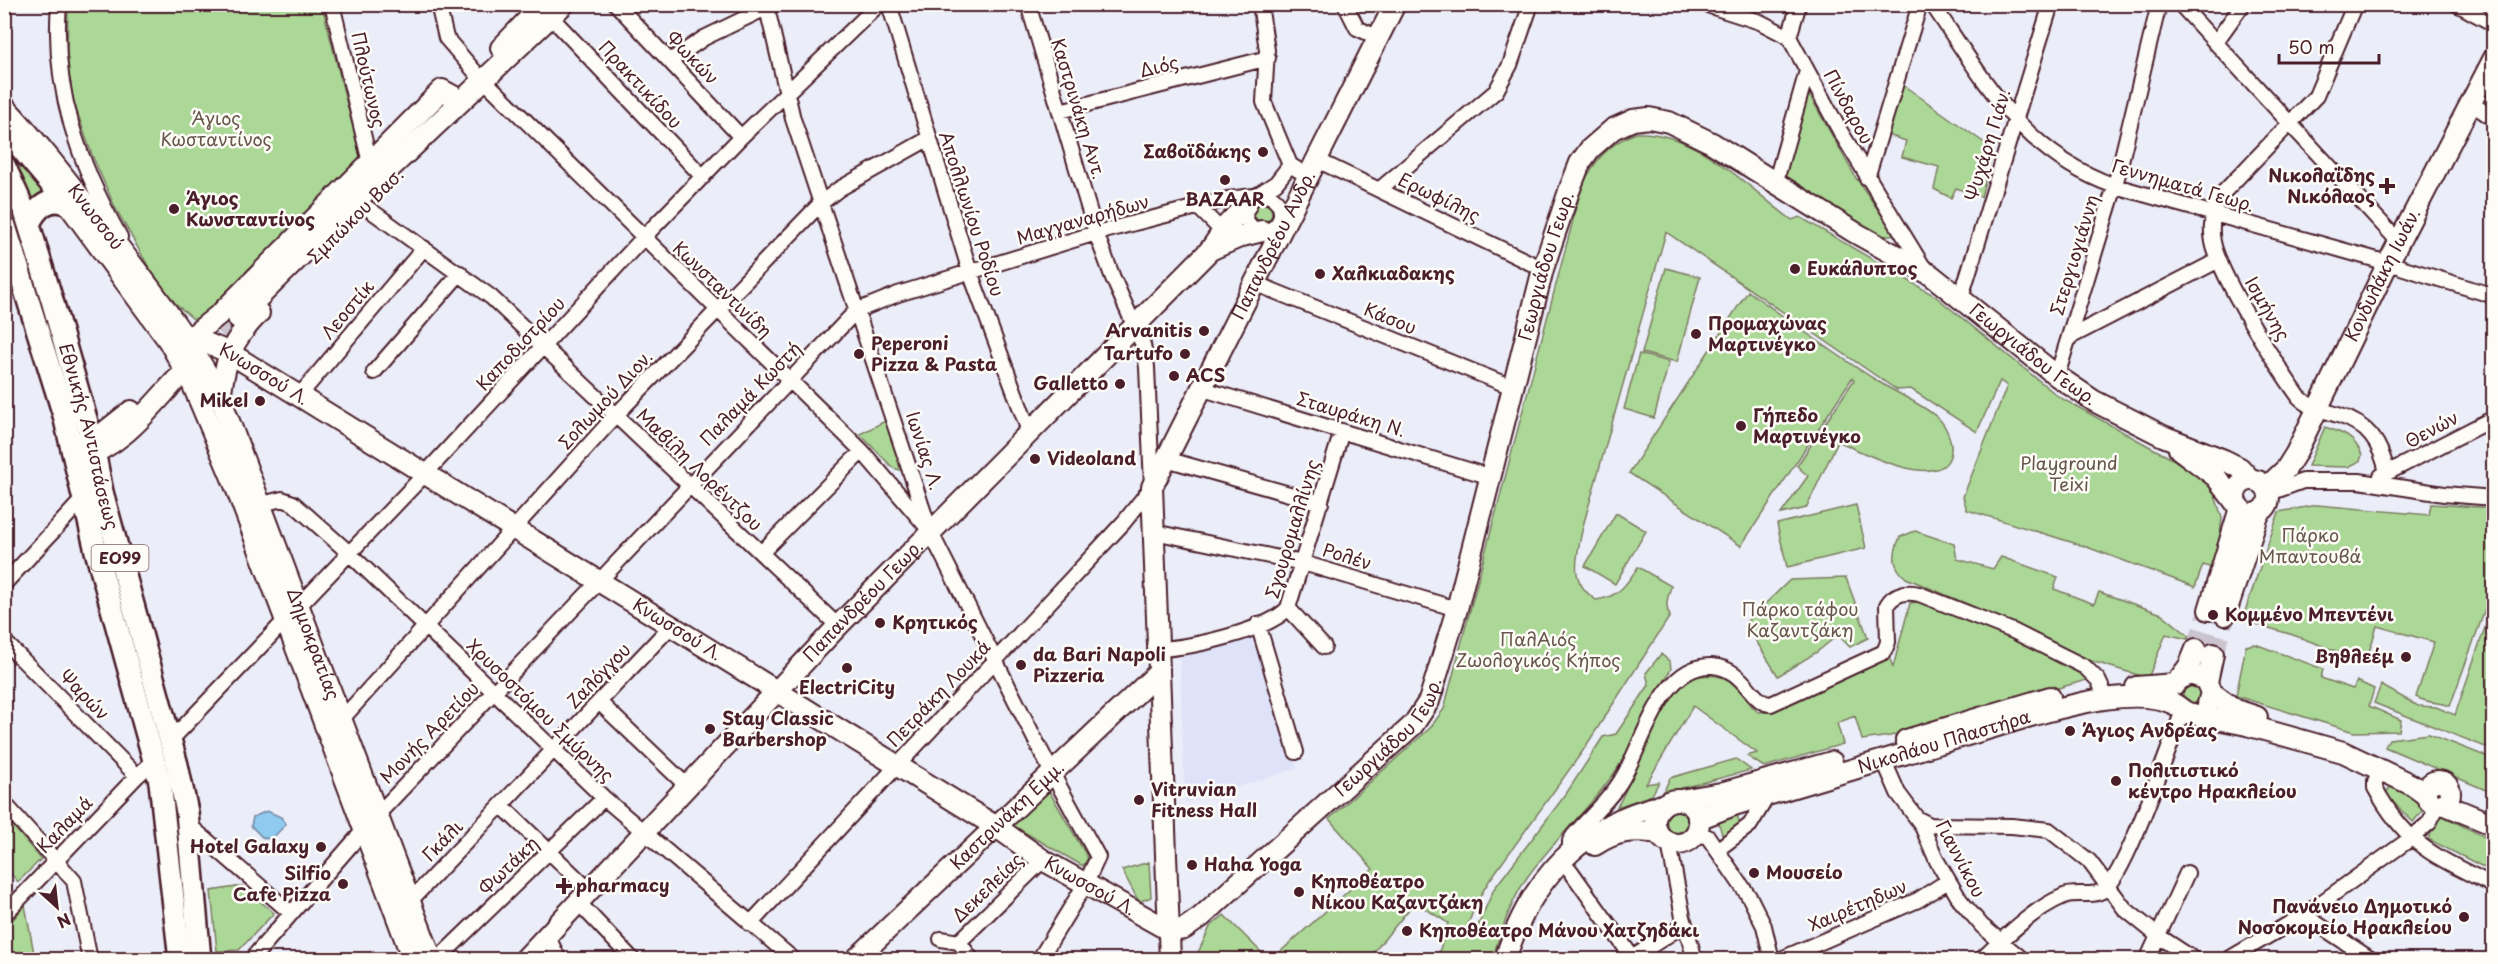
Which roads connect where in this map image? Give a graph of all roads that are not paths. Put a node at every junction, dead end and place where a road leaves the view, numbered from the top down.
1 (59, 4) edge
2 (332, 4) edge
3 (438, 4) edge
4 (616, 4) edge
5 (879, 4) edge
6 (889, 4) edge
7 (1028, 4) edge
8 (1260, 4) edge
9 (1345, 4) edge
10 (1395, 4) edge
11 (1531, 4) edge
12 (1704, 4) edge
13 (1799, 4) edge
14 (1920, 4) edge
15 (1932, 4) edge
16 (2051, 4) edge
17 (2159, 4) edge
18 (2180, 4) edge
19 (2243, 4) edge
20 (2457, 4) edge
21 (766, 6) edge
22 (2354, 6) dead end
23 (546, 8) edge
24 (2493, 24) edge
25 (1789, 37) junction
26 (1379, 38) junction
27 (2215, 43) junction
28 (1268, 58) junction
29 (2493, 58) edge
30 (670, 61) junction
31 (1807, 71) junction
32 (480, 77) junction
33 (786, 94) junction
34 (453, 96) junction
35 (2471, 103) junction
36 (4, 106) edge
37 (1060, 111) junction
38 (2014, 119) junction
39 (2493, 119) edge
40 (2290, 124) junction
41 (4, 128) edge
42 (741, 137) junction
43 (928, 139) junction
44 (370, 163) junction
45 (4, 165) edge
46 (1303, 168) junction
47 (703, 177) junction
48 (1867, 178) junction
49 (1775, 184) junction
50 (2115, 186) junction
51 (1380, 189) junction
52 (1253, 199) junction
53 (821, 203) junction
54 (68, 204) junction
55 (366, 207) junction
56 (1198, 207) junction
57 (2213, 213) junction
58 (4, 222) edge
59 (29, 224) junction
60 (1276, 224) junction
61 (1222, 231) junction
62 (1096, 233) junction
63 (643, 238) junction
64 (2398, 242) junction
65 (424, 248) junction
66 (1210, 250) junction
67 (2219, 260) junction
68 (2388, 263) junction
69 (1543, 269) junction
70 (1925, 271) junction
71 (970, 272) junction
72 (460, 273) junction
73 (142, 275) junction
74 (1254, 284) junction
75 (2493, 296) edge
76 (1961, 297) junction
77 (715, 309) junction
78 (856, 311) junction
79 (233, 319) junction
80 (1135, 324) junction
81 (186, 335) junction
82 (2070, 337) junction
83 (544, 346) junction
84 (228, 352) junction
85 (175, 369) junction
86 (374, 372) dead end
87 (2057, 376) junction
88 (790, 380) junction
89 (1512, 387) junction
90 (1200, 388) junction
91 (299, 396) junction
92 (220, 397) junction
93 (2316, 409) junction
94 (616, 416) junction
95 (2493, 418) edge
96 (1029, 431) junction
97 (1342, 431) junction
98 (2163, 436) junction
99 (83, 450) junction
100 (862, 451) junction
101 (1166, 459) junction
102 (2387, 473) junction
103 (424, 475) junction
104 (1491, 477) junction
105 (2359, 481) junction
106 (689, 485) junction
107 (2262, 486) junction
108 (1152, 487) junction
109 (2493, 498) edge
110 (83, 499) junction
111 (1321, 503) junction
112 (262, 504) junction
113 (2239, 507) junction
114 (2259, 513) junction
115 (513, 529) junction
116 (930, 531) junction
117 (1154, 532) junction
118 (348, 552) junction
119 (761, 554) junction
120 (1303, 563) junction
121 (598, 581) junction
122 (4, 584) edge
123 (1288, 608) junction
124 (1457, 609) junction
125 (291, 613) junction
126 (1258, 624) junction
127 (671, 626) junction
128 (838, 626) junction
129 (427, 628) junction
130 (4, 642) edge
131 (1324, 647) dead end
132 (1158, 649) junction
133 (995, 662) junction
134 (1159, 672) junction
135 (2209, 687) junction
136 (775, 691) junction
137 (494, 692) junction
138 (2105, 694) junction
139 (2181, 698) junction
140 (599, 702) junction
141 (341, 720) junction
142 (170, 741) junction
143 (553, 750) junction
144 (1296, 752) dead end
145 (154, 761) junction
146 (1884, 761) junction
147 (896, 765) junction
148 (2384, 772) junction
149 (1052, 773) junction
150 (137, 776) junction
151 (687, 786) junction
152 (1768, 795) junction
153 (2438, 795) junction
154 (604, 798) junction
155 (4, 803) edge
156 (1672, 803) junction
157 (502, 806) junction
158 (2493, 814) edge
159 (1918, 819) junction
160 (370, 822) junction
161 (189, 825) junction
162 (2493, 825) edge
163 (995, 826) junction
164 (1697, 826) junction
165 (644, 833) junction
166 (1664, 838) junction
167 (2410, 839) junction
168 (1717, 850) junction
169 (549, 852) junction
170 (57, 859) junction
171 (1042, 860) junction
172 (1570, 861) junction
173 (2187, 873) dead end
174 (1948, 881) junction
175 (1086, 883) junction
176 (2493, 886) edge
177 (2107, 888) junction
178 (583, 896) junction
179 (410, 901) junction
180 (291, 913) junction
181 (4, 915) edge
182 (2304, 915) junction
183 (750, 924) junction
184 (1685, 924) junction
185 (1168, 931) junction
186 (547, 935) junction
187 (2157, 935) junction
188 (941, 939) dead end
189 (2001, 941) junction
190 (959, 942) junction
191 (256, 954) dead end
192 (1631, 958) edge
193 (90, 960) edge
194 (180, 960) edge
195 (200, 960) edge
196 (413, 960) edge
197 (432, 960) edge
198 (437, 960) edge
199 (524, 960) edge
200 (559, 960) edge
201 (633, 960) edge
202 (794, 960) edge
203 (855, 960) edge
204 (972, 960) edge
205 (1039, 960) edge
206 (1158, 960) edge
207 (1170, 960) edge
208 (1505, 960) edge
209 (1516, 960) edge
210 (1695, 960) edge
211 (1772, 960) edge
212 (1779, 960) edge
213 (1981, 960) edge
214 (2023, 960) edge
215 (2146, 960) edge
216 (2195, 960) edge
217 (2227, 960) edge
218 (2372, 960) edge

1 - 73 street
2 - 44 street, Πλούτωνος
3 - 32 street, Κωνσταντινίδη
4 - 30 street, Φωκών
5 - 33 street, Καποδιστρίου
6 - 43 street, Απολλωνίου Ροδίου
7 - 37 street, Καστρινάκη Αντ.
8 - 28 street
9 - 26 street
10 - 26 street, Παπανδρέου Ανδρ.
11 - 51 street
12 - 25 street
13 - 25 street
14 - 48 street
15 - 38 street, Γεννηματά Γεωρ.
16 - 38 street, Ψυχάρη Γιάν.
17 - 50 street, Στεργιογιάννη
18 - 27 street
19 - 27 street
20 - 24 street
21 - 30 street
21 - 33 street, Ιωνίας Λ.
22 - 40 street
23 - 32 street, Σμπώκου Βασ.
23 - 47 street, Πρακτικίδου
25 - 31 street, Πίνδαρου
26 - 46 street, Παπανδρέου Ανδρ.
27 - 40 street
28 - 37 street, Διός
28 - 46 street
29 - 35 street, Κονδυλάκη Ιωάν.
30 - 42 street, Φωκών
31 - 48 street, Πίνδαρου
31 - 49 street
32 - 34 street, Σμπώκου Βασ.
32 - 55 street, Σμπώκου Βασ.
32 - 63 street, Κωνσταντινίδη
32 - 79 street, Σμπώκου Βασ.
33 - 42 street, Καποδιστρίου
33 - 53 street, Ιωνίας Λ.
34 - 44 street, Σμπώκου Βασ.
34 - 79 street, Σμπώκου Βασ.
35 - 39 street
35 - 64 street, Κονδυλάκη Ιωάν.
36 - 73 street, Κνωσσού
37 - 62 street, Καστρινάκη Αντ.
38 - 50 street, Γεννηματά Γεωρ.
38 - 76 street, Ψυχάρη Γιάν.
40 - 57 street
40 - 64 street
41 - 54 main road
42 - 47 street, Καποδιστρίου
43 - 53 street, Σολωμού Διον.
43 - 71 street, Απολλωνίου Ροδίου
44 - 79 street, Σμπώκου Βασ.
45 - 59 main road, Εθνικής Αντιστάσεως / ΕΟ99
46 - 51 street, Ερωφίλης
46 - 52 street
46 - 60 street, Παπανδρέου Ανδρ.
47 - 63 street, Καποδιστρίου
48 - 70 street, Πίνδαρου
49 - 69 street, Γεωργιάδου Γεωρ.
49 - 70 street, Γεωργιάδου Γεωρ.
50 - 57 street, Γεννηματά Γεωρ.
50 - 82 street, Στεργιογιάννη
51 - 69 street, Ερωφίλης
52 - 56 street, Μαγγαναρήδων
52 - 60 street
52 - 60 street
52 - 61 street
53 - 77 street, Σολωμού Διον.
53 - 78 street, Ιωνίας Λ.
54 - 59 main road
54 - 85 street, Κνωσσού
55 - 65 street, Μαβίλη Λορέντζου
55 - 79 street, Σμπώκου Βασ.
56 - 61 street
56 - 62 street, Μαγγαναρήδων
57 - 67 street, Ισμήνης
57 - 68 street, Γεννηματά Γεωρ.
58 - 99 main road, Εθνικής Αντιστάσεως / ΕΟ99
59 - 99 main road, Εθνικής Αντιστάσεως / ΕΟ99
60 - 66 street
60 - 74 street, Παπανδρέου Ανδρ.
61 - 66 street
62 - 71 street, Μαγγαναρήδων
62 - 80 street, Καστρινάκη Αντ.
63 - 77 street, Κωνσταντινίδη
63 - 83 street, Καποδιστρίου
64 - 68 street, Κονδυλάκη Ιωάν.
65 - 72 street, Μαβίλη Λορέντζου
65 - 91 street, Λεοστίκ
66 - 80 street, Παπανδρέου Γεωρ.
67 - 82 street
67 - 93 street, Ισμήνης
68 - 75 street, Γεννηματά Γεωρ.
68 - 93 street, Κονδυλάκη Ιωάν.
69 - 89 street, Γεωργιάδου Γεωρ.
70 - 76 street, Γεωργιάδου Γεωρ.
71 - 78 street, Μαγγαναρήδων
71 - 96 street, Απολλωνίου Ροδίου
72 - 83 street, Μαβίλη Λορέντζου
72 - 86 street
73 - 81 street, Κνωσσού
74 - 89 street, Κάσου
74 - 90 street, Παπανδρέου Ανδρ.
76 - 87 street, Γεωργιάδου Γεωρ.
77 - 88 street, Κωνσταντινίδη
77 - 94 street, Σολωμού Διον.
78 - 88 street, Παλαμά Κωστή
78 - 116 street, Ιωνίας Λ.
79 - 81 street, Σμπώκου Βασ.
79 - 84 street, Σμπώκου Βασ.
80 - 96 street, Παπανδρέου Γεωρ.
80 - 108 street, Παπανδρέου Ανδρ.
81 - 84 street, Κνωσσού Λ.
81 - 92 street, Δημοκρατίας
82 - 87 street, Στεργιογιάννη
83 - 94 street, Μαβίλη Λορέντζου
83 - 103 street, Καποδιστρίου
84 - 91 street, Κνωσσού Λ.
84 - 92 street
85 - 99 street
85 - 125 street, Δημοκρατίας
87 - 98 street, Γεωργιάδου Γεωρ.
88 - 100 street, Κωνσταντινίδη
88 - 106 street, Παλαμά Κωστή
89 - 104 street, Γεωργιάδου Γεωρ.
90 - 97 street, Σταυράκη Ν.
90 - 101 street, Παπανδρέου Ανδρ.
91 - 103 street, Κνωσσού Λ.
92 - 112 street, Δημοκρατίας
93 - 102 street, Θενών
93 - 107 street, Κονδυλάκη Ιωάν.
94 - 106 street, Μαβίλη Λορέντζου
94 - 115 street, Σολωμού Διον.
95 - 102 street, Θενών
96 - 116 street, Παπανδρέου Γεωρ.
97 - 104 street, Σταυράκη Ν.
97 - 111 street, Σγουρομαλλίνης
98 - 107 street, Γεωργιάδου Γεωρ.
98 - 113 street, Γεωργιάδου Γεωρ.
99 - 110 main road, Εθνικής Αντιστάσεως / ΕΟ99
99 - 142 main road, Εθνικής Αντιστάσεως / ΕΟ99
100 - 116 street, Κωνσταντινίδη
100 - 119 street
101 - 108 street, Παπανδρέου Ανδρ.
101 - 111 street
102 - 105 street, Θενών
103 - 115 street, Κνωσσού Λ.
103 - 118 street, Καποδιστρίου
104 - 124 street, Γεωργιάδου Γεωρ.
105 - 107 street
105 - 109 street
106 - 119 street, Μαβίλη Λορέντζου
106 - 121 street, Παλαμά Κωστή
107 - 113 street
107 - 114 street
108 - 117 street, Παπανδρέου Ανδρ.
108 - 133 street, Πετράκη Λουκά
110 - 122 street
110 - 145 main road, Εθνικής Αντιστάσεως / ΕΟ99
111 - 120 street, Σγουρομαλλίνης
112 - 118 street, Χρυσοστόμου Σμύρνης
112 - 125 street, Δημοκρατίας
113 - 114 street
113 - 114 street
115 - 121 street, Κνωσσού Λ.
115 - 129 street, Σολωμού Διον.
116 - 128 street, Παπανδρέου Γεωρ.
116 - 133 street, Ιωνίας Λ.
117 - 120 street, Ρολέν
117 - 132 street, Παπανδρέου Ανδρ.
118 - 125 street, Καποδιστρίου
118 - 129 street, Χρυσοστόμου Σμύρνης
119 - 128 street, Μαβίλη Λορέντζου
120 - 123 street, Σγουρομαλλίνης
120 - 124 street, Ρολέν
121 - 127 street, Κνωσσού Λ.
121 - 137 street, Μονής Αρετίου
123 - 126 street, Σγουρομαλλίνης
123 - 131 street
124 - 185 street, Γεωργιάδου Γεωρ.
125 - 141 street, Δημοκρατίας
125 - 142 street, Καποδιστρίου
125 - 160 street, Δημοκρατίας
126 - 132 street, Σγουρομαλλίνης
126 - 144 street
127 - 136 street, Κνωσσού Λ.
127 - 140 street, Ζαλόγγου
128 - 136 street, Παπανδρέου Γεωρ.
129 - 137 street, Χρυσοστόμου Σμύρνης
129 - 141 street, Σολωμού Διον.
130 - 150 street, Ψαρών
132 - 134 street, Παπανδρέου Ανδρ.
133 - 147 street, Πετράκη Λουκά
133 - 149 street, Ιωνίας Λ.
134 - 149 street, Καστρινάκη Εμμ.
134 - 185 street, Παπανδρέου Ανδρ.
135 - 139 street
135 - 139 street
135 - 139 street
135 - 153 street, Νικολάου Πλαστήρα
136 - 147 street, Κνωσσού Λ.
136 - 151 street, Παπανδρέου Γεωρ.
137 - 143 street, Χρυσοστόμου Σμύρνης
137 - 160 street, Μονής Αρετίου
138 - 139 street, Νικολάου Πλαστήρα
138 - 146 street, Νικολάου Πλαστήρα
138 - 156 street, Νικολάου Πλαστήρα
138 - 172 street
139 - 148 street, Νικολάου Πλαστήρα
139 - 177 street
140 - 143 street, Ζαλόγγου
140 - 151 street
141 - 160 street, Δημοκρατίας
142 - 161 main road, Εθνικής Αντιστάσεως / ΕΟ99
143 - 154 street, Χρυσοστόμου Σμύρνης
143 - 157 street, Γκάλι
145 - 150 street, Καλαμά
145 - 194 main road, Εθνικής Αντιστάσεως / ΕΟ99
146 - 152 street, Νικολάου Πλαστήρα
146 - 159 street, Γιαννίκου
147 - 163 street, Κνωσσού Λ.
147 - 183 street, Πετράκη Λουκά
148 - 153 street, Νικολάου Πλαστήρα
148 - 167 street
149 - 163 street, Καστρινάκη Εμμ.
149 - 175 street, Ιωνίας Λ.
150 - 170 street, Καλαμά
151 - 165 street, Παπανδρέου Γεωρ.
152 - 164 street, Νικολάου Πλαστήρα
152 - 168 street
153 - 158 street, Νικολάου Πλαστήρα
153 - 162 street, Νικολάου Πλαστήρα
153 - 167 street
154 - 165 street, Χρυσοστόμου Σμύρνης
154 - 169 street, Φωτάκη
155 - 170 street
156 - 164 street
156 - 166 street
156 - 172 street, Νικολάου Πλαστήρα
157 - 169 street
157 - 179 street, Γκάλι
159 - 174 street, Γιαννίκου
159 - 177 street
160 - 179 street, Δημοκρατίας
160 - 180 street, Μονής Αρετίου
160 - 196 street, Δημοκρατίας
161 - 180 street
161 - 195 main road, Εθνικής Αντιστάσεως / ΕΟ99
163 - 171 street, Κνωσσού Λ.
163 - 203 street, Καστρινάκη Εμμ.
164 - 166 street
164 - 168 street
165 - 178 street, Παπανδρέου Γεωρ.
165 - 183 street, Χρυσοστόμου Σμύρνης
166 - 172 street, Νικολάου Πλαστήρα
166 - 184 street
167 - 176 street
167 - 182 street
168 - 211 street
169 - 178 street
169 - 198 street, Φωτάκη
170 - 181 street, Καλαμά
170 - 193 street
171 - 175 street, Κνωσσού Λ.
171 - 190 street, Δεκελείας
172 - 192 street
172 - 208 street, Νικολάου Πλαστήρα
172 - 209 street, Νικολάου Πλαστήρα
173 - 187 street
174 - 189 street, Γιαννίκου
174 - 212 street, Χαιρέτηδων
175 - 185 street, Κνωσσού Λ.
175 - 205 street
177 - 187 street
177 - 189 street
178 - 186 street, Παπανδρέου Γεωρ.
178 - 201 street
179 - 197 street, Δημοκρατίας
180 - 191 street, Μονής Αρετίου
182 - 217 street
182 - 218 street
183 - 202 street, Χρυσοστόμου Σμύρνης
184 - 192 street
184 - 210 street
185 - 206 street
185 - 207 street, Παπανδρέου Ανδρ.
186 - 199 street, Παπανδρέου Γεωρ.
186 - 200 street
187 - 215 street
187 - 216 street
188 - 190 street, Δεκελείας
189 - 213 street
189 - 214 street, Γιαννίκου
190 - 204 street, Δεκελείας

